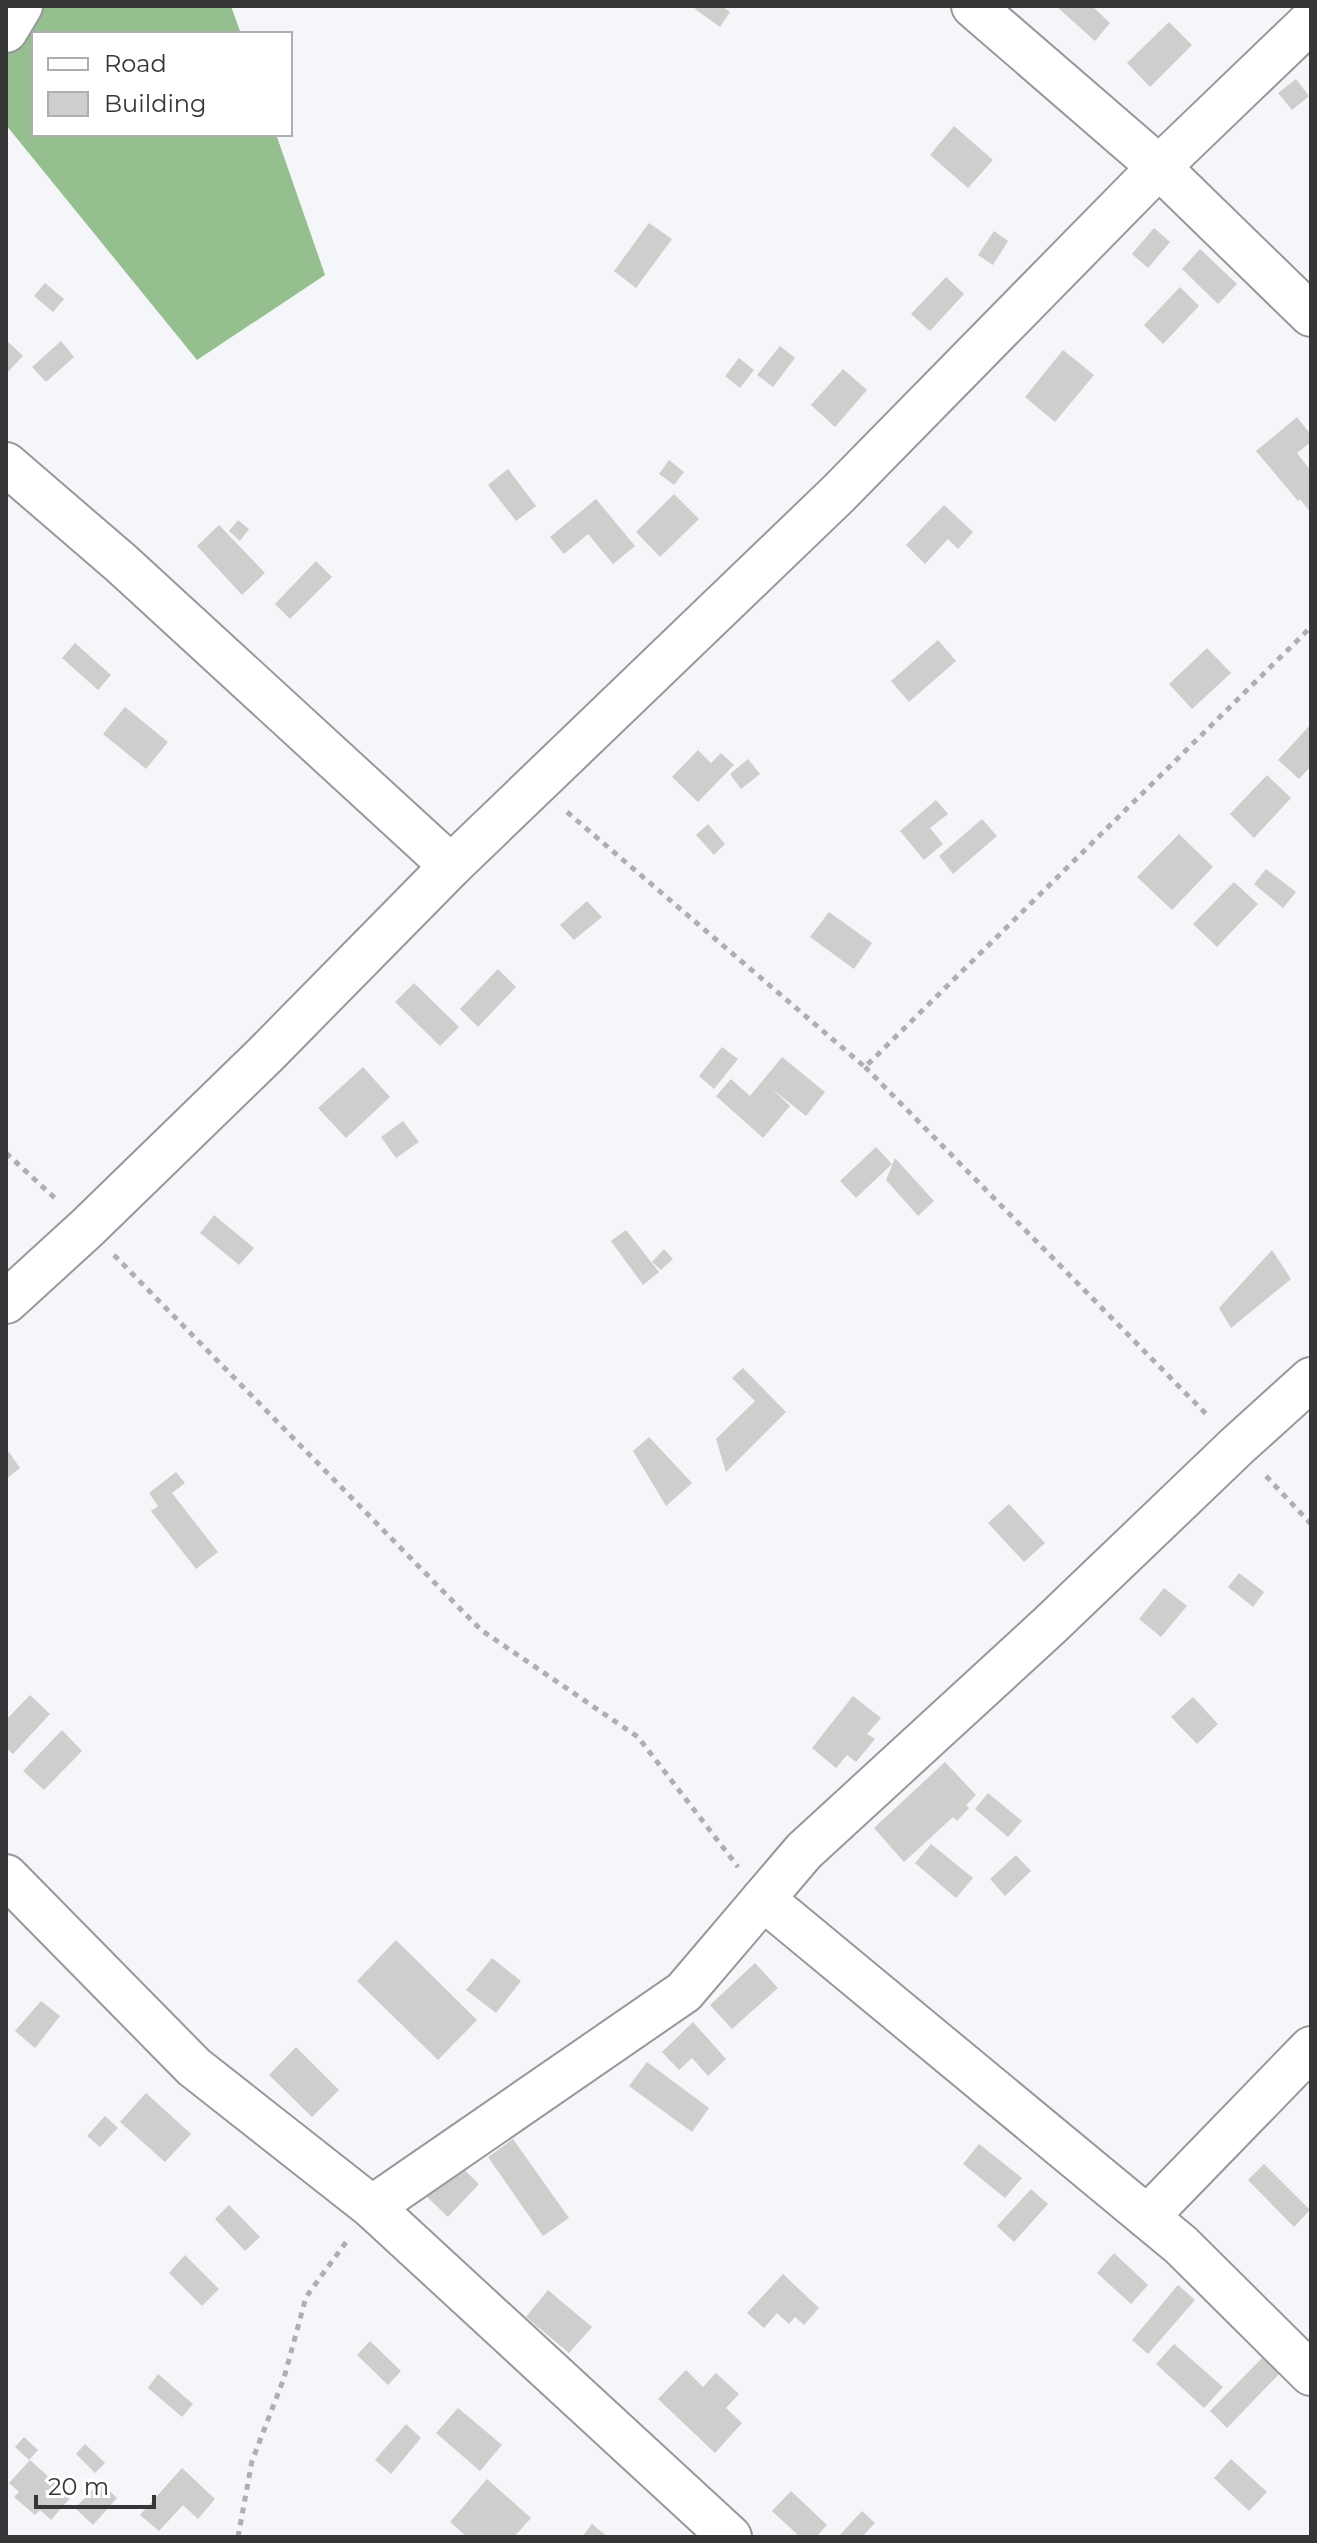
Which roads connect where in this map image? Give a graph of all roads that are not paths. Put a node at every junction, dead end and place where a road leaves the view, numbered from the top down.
1 (21, 6) edge
2 (973, 6) edge
3 (1311, 21) edge
4 (6, 31) edge
5 (1159, 167) junction
6 (1311, 315) edge
7 (6, 464) edge
8 (451, 866) junction
9 (6, 1302) edge
10 (1311, 1379) edge
11 (6, 1876) edge
12 (763, 1899) junction
13 (1311, 2048) edge
14 (372, 2207) junction
15 (1147, 2217) junction
16 (1311, 2374) edge
17 (730, 2537) edge

1 - 4 street
2 - 5 street
3 - 5 street
5 - 6 street
5 - 8 street
7 - 8 street
8 - 9 street
10 - 12 street
11 - 14 street
12 - 14 street
12 - 15 street
13 - 15 street
14 - 17 street
15 - 16 street

